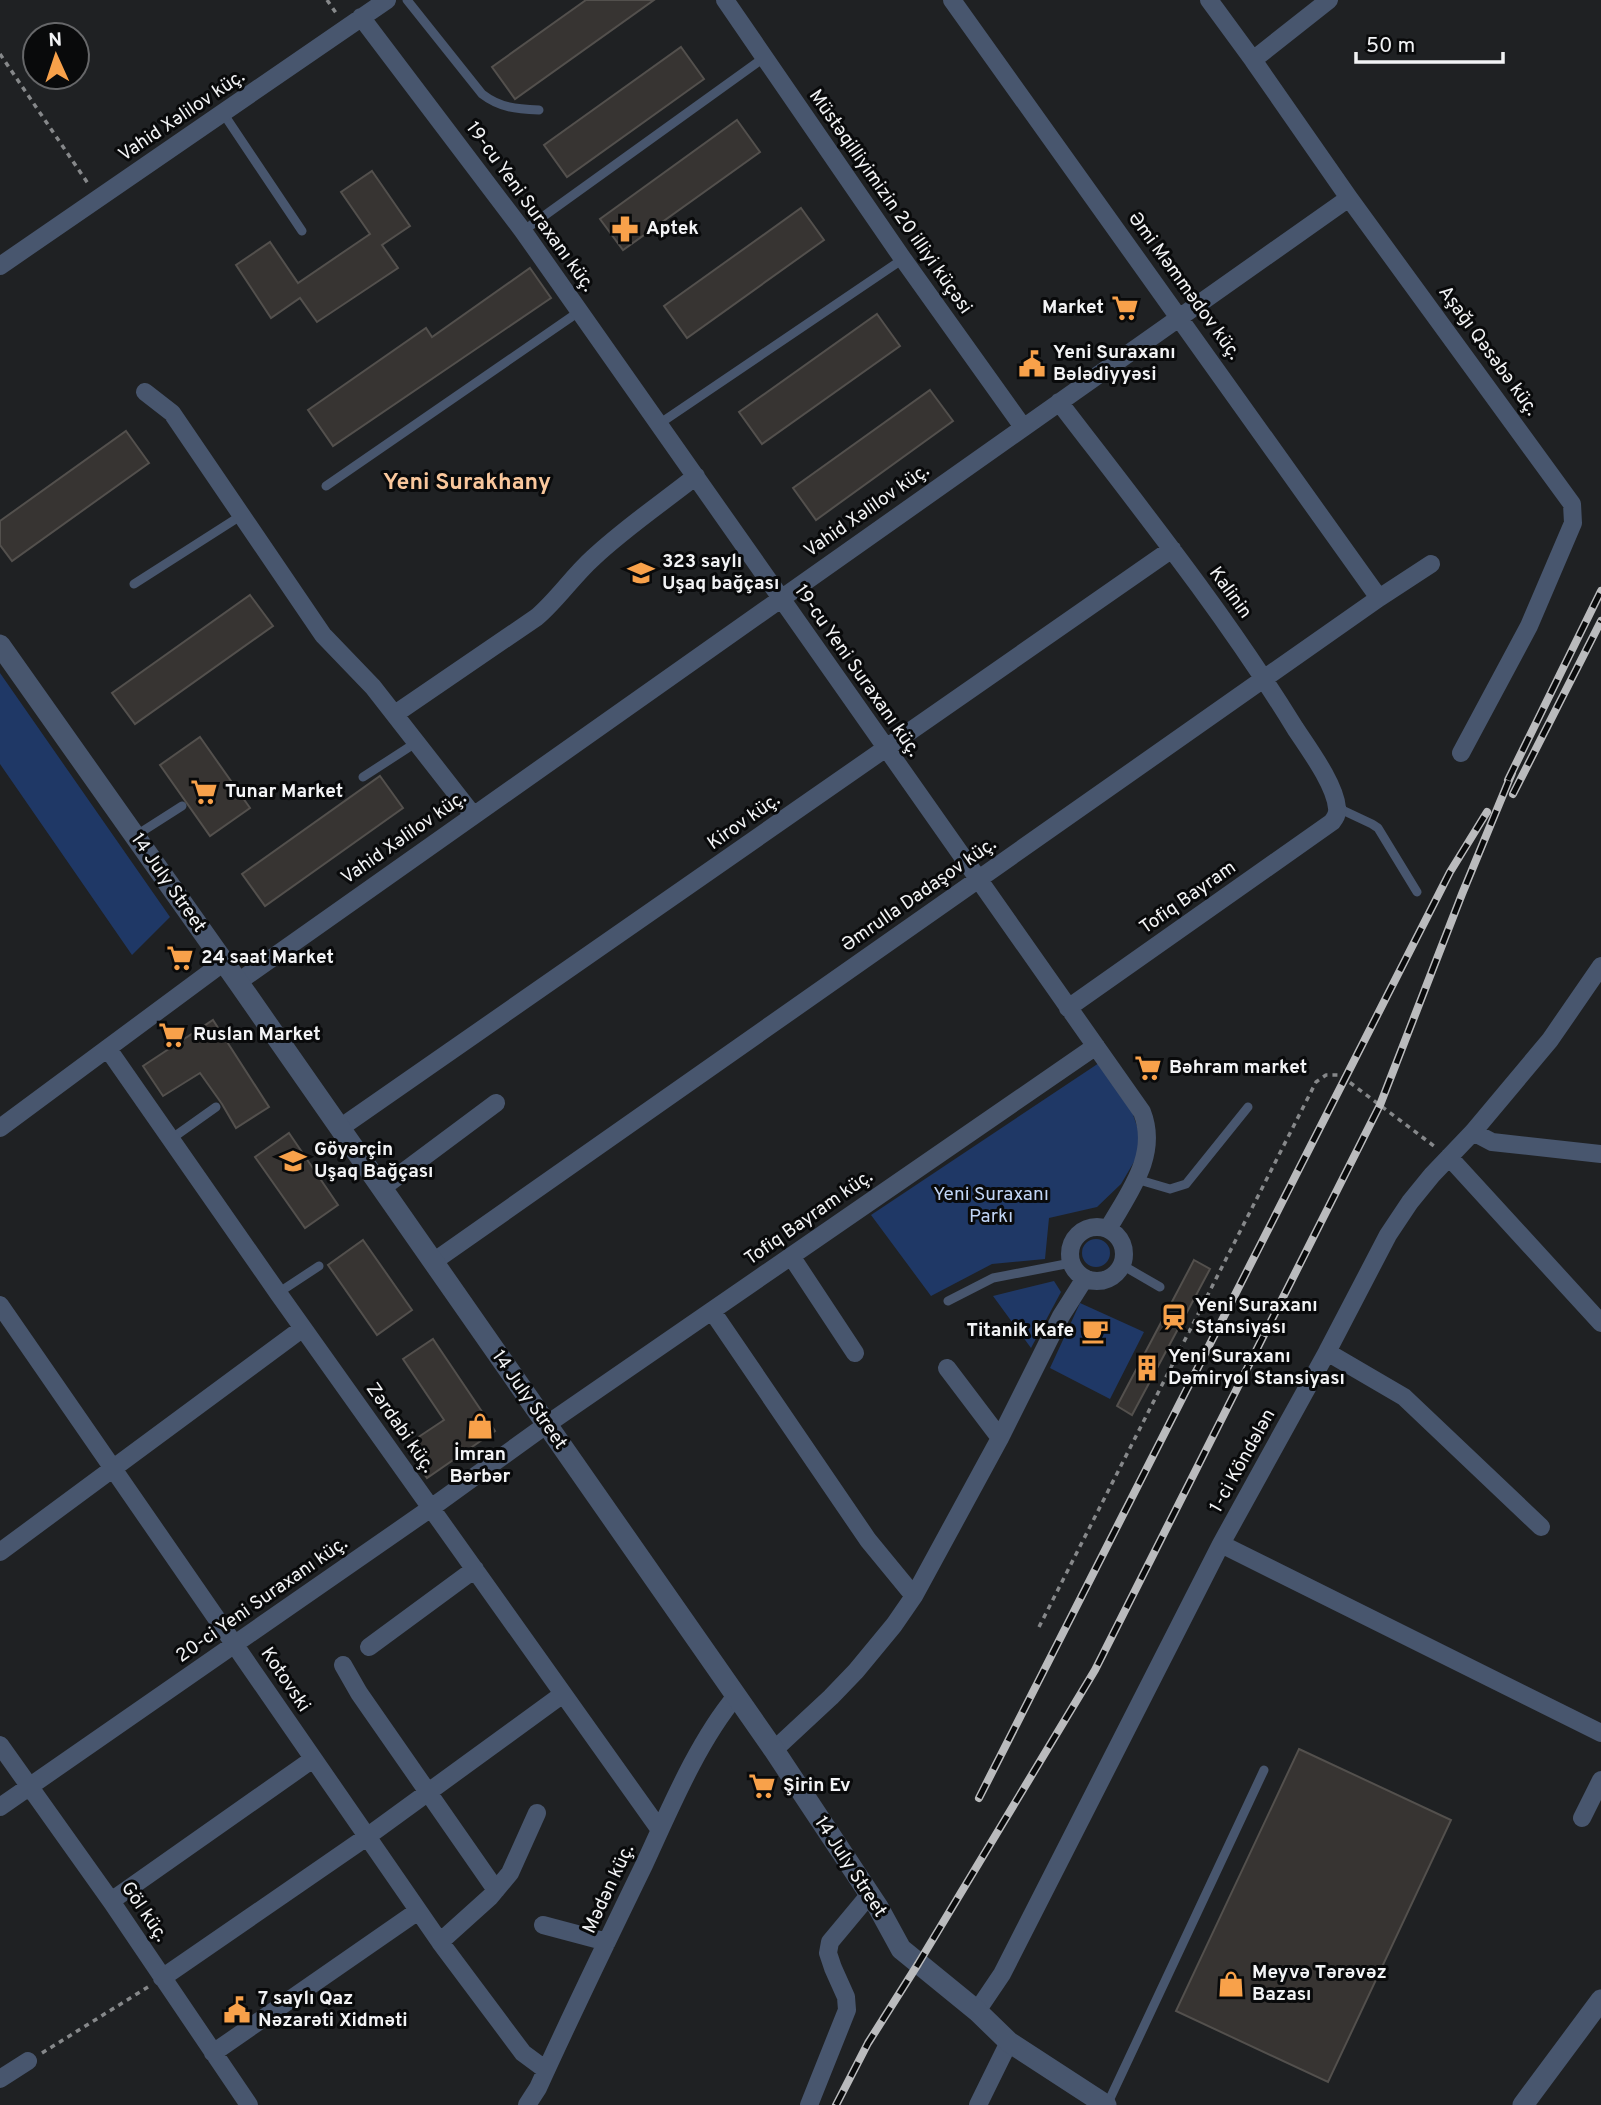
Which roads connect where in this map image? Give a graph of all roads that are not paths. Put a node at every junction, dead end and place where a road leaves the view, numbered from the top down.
1 (387, 0) edge
2 (407, 0) edge
3 (725, 0) edge
4 (952, 0) edge
5 (1209, 0) edge
6 (1329, 0) edge
7 (362, 17) junction
8 (765, 57) junction
9 (1253, 60) junction
10 (538, 110) dead end
11 (223, 113) junction
12 (1349, 198) junction
13 (523, 230) junction
14 (302, 231) dead end
15 (903, 259) junction
16 (0, 266) edge
17 (580, 311) junction
18 (1181, 318) junction
19 (145, 392) dead end
20 (1059, 402) junction
21 (659, 424) junction
22 (1023, 427) junction
23 (696, 476) junction
24 (326, 486) dead end
25 (242, 515) junction
26 (1172, 549) junction
27 (1431, 564) dead end
28 (134, 584) dead end
29 (780, 597) junction
30 (1379, 598) junction
31 (0, 645) edge
32 (1265, 678) junction
33 (395, 714) junction
34 (417, 742) junction
35 (886, 748) junction
36 (1461, 753) dead end
37 (363, 777) dead end
38 (182, 806) dead end
39 (473, 815) junction
40 (1335, 815) junction
41 (135, 836) junction
42 (978, 879) junction
43 (1417, 892) dead end
44 (224, 962) junction
45 (1601, 966) edge
46 (238, 982) junction
47 (1068, 1008) junction
48 (1096, 1046) junction
49 (107, 1049) junction
50 (496, 1103) dead end
51 (216, 1107) dead end
52 (1248, 1107) dead end
53 (0, 1128) edge
54 (340, 1128) junction
55 (1473, 1132) junction
56 (170, 1139) junction
57 (1601, 1154) edge
58 (1450, 1157) junction
59 (1136, 1179) junction
60 (382, 1188) junction
61 (1108, 1229) junction
62 (791, 1256) junction
63 (433, 1262) junction
64 (1071, 1263) junction
65 (1122, 1265) junction
66 (319, 1266) dead end
67 (1085, 1278) junction
68 (1160, 1287) dead end
69 (278, 1293) junction
70 (948, 1301) dead end
71 (0, 1305) edge
72 (712, 1311) junction
73 (1601, 1323) edge
74 (303, 1328) junction
75 (1327, 1352) junction
76 (855, 1353) dead end
77 (947, 1368) dead end
78 (546, 1426) junction
79 (1000, 1438) junction
80 (113, 1469) junction
81 (431, 1508) junction
82 (1541, 1527) dead end
83 (1222, 1544) junction
84 (0, 1552) edge
85 (475, 1569) junction
86 (914, 1597) junction
87 (235, 1644) junction
88 (369, 1647) dead end
89 (343, 1665) dead end
90 (564, 1694) junction
91 (736, 1696) junction
92 (1601, 1732) edge
93 (0, 1745) edge
94 (774, 1751) junction
95 (313, 1759) junction
96 (1264, 1770) dead end
97 (1601, 1780) edge
98 (30, 1787) junction
99 (428, 1792) junction
100 (0, 1807) edge
101 (537, 1813) dead end
102 (1582, 1818) dead end
103 (660, 1830) junction
104 (368, 1836) junction
105 (496, 1890) junction
106 (870, 1894) junction
107 (111, 1901) junction
108 (418, 1911) junction
109 (543, 1925) dead end
110 (440, 1942) junction
111 (607, 1942) junction
112 (162, 1978) junction
113 (1601, 2000) edge
114 (977, 2011) junction
115 (1009, 2042) junction
116 (213, 2053) junction
117 (28, 2061) road end
118 (546, 2070) junction
119 (0, 2079) edge
120 (1526, 2104) edge
121 (249, 2105) edge
122 (527, 2105) edge
123 (809, 2105) edge
124 (978, 2105) edge
125 (1106, 2105) edge

1 - 7 street, Vahid Xəlilov küç.
2 - 10 lane
3 - 8 street, Müstəqilliyimizin 20 illiyi küçəsi
4 - 18 street, Əmi Məmmədov küç.
5 - 9 street, Aşağı Qəsəbə küç.
6 - 9 street
7 - 11 street, Vahid Xəlilov küç.
7 - 13 street, 19-cu Yeni Suraxanı küç.
8 - 13 lane
8 - 15 street, Müstəqilliyimizin 20 illiyi küçəsi
9 - 12 street, Aşağı Qəsəbə küç.
11 - 14 lane
11 - 16 street, Vahid Xəlilov küç.
12 - 18 street, Vahid Xəlilov küç.
12 - 36 street, Aşağı Qəsəbə küç.
13 - 17 street, 19-cu Yeni Suraxanı küç.
15 - 21 lane
15 - 22 street, Müstəqilliyimizin 20 illiyi küçəsi
17 - 21 street, 19-cu Yeni Suraxanı küç.
17 - 24 lane
18 - 20 street, Vahid Xəlilov küç.
18 - 30 street, Əmi Məmmədov küç.
19 - 25 street
20 - 22 street, Vahid Xəlilov küç.
20 - 26 street, Kalinin
21 - 23 street, 19-cu Yeni Suraxanı küç.
22 - 29 street, Vahid Xəlilov küç.
23 - 29 street, 19-cu Yeni Suraxanı küç.
23 - 33 street
25 - 28 lane
25 - 33 street
26 - 32 street, Kalinin
26 - 35 street, Kirov küç.
27 - 30 street, Əmrulla Dadaşov küç.
29 - 35 street, 19-cu Yeni Suraxanı küç.
29 - 39 street, Vahid Xəlilov küç.
30 - 32 street, Əmrulla Dadaşov küç.
31 - 41 street, 14 July Street
32 - 40 street, Kalinin
32 - 42 street, Əmrulla Dadaşov küç.
33 - 34 street
34 - 37 lane
34 - 39 street
35 - 42 street, 19-cu Yeni Suraxanı küç.
35 - 54 street, Kirov küç.
38 - 41 lane
39 - 46 street, Vahid Xəlilov küç.
40 - 43 lane
40 - 47 street, Tofiq Bayram
41 - 44 street, 14 July Street
42 - 47 street, 19-cu Yeni Suraxanı küç.
42 - 63 street, Əmrulla Dadaşov küç.
44 - 46 street, 14 July Street
44 - 49 street
45 - 55 street, 1-ci Köndələn
46 - 54 street, 14 July Street
47 - 48 street, 19-cu Yeni Suraxanı küç.
48 - 59 street, 19-cu Yeni Suraxanı küç.
48 - 62 street, Tofiq Bayram küç.
49 - 53 street
49 - 56 street, Zərdabi küç.
50 - 60 street
51 - 56 lane
52 - 59 lane
54 - 60 street, 14 July Street
55 - 57 street
55 - 58 street, 1-ci Köndələn
56 - 69 street, Zərdabi küç.
58 - 73 street
58 - 75 street, 1-ci Köndələn
59 - 61 street, 19-cu Yeni Suraxanı küç.
60 - 63 street, 14 July Street
61 - 64 street
61 - 65 street
62 - 72 street, Tofiq Bayram küç.
62 - 76 street
63 - 78 street, 14 July Street
64 - 67 street
64 - 70 lane
65 - 67 street
65 - 68 lane
66 - 69 lane
67 - 79 street
69 - 74 street, Zərdabi küç.
71 - 80 street, Kotovski
72 - 78 street, Tofiq Bayram küç.
72 - 86 street
74 - 80 street
74 - 81 street, Zərdabi küç.
75 - 82 street
75 - 83 street, 1-ci Köndələn
77 - 79 street
78 - 81 street, 20-ci Yeni Suraxanı küç.
78 - 91 street, 14 July Street
79 - 86 street
80 - 84 street
80 - 87 street, Kotovski
81 - 85 street, Zərdabi küç.
81 - 87 street, 20-ci Yeni Suraxanı küç.
83 - 92 street
83 - 114 street, 1-ci Köndələn
85 - 88 street
85 - 90 street, Zərdabi küç.
86 - 94 street
87 - 95 street, Kotovski
87 - 98 street, 20-ci Yeni Suraxanı küç.
89 - 99 street
90 - 99 street
90 - 103 street, Zərdabi küç.
91 - 94 street, 14 July Street
91 - 103 street, Mədən küç.
93 - 98 street, Göl küç.
94 - 106 street, 14 July Street
95 - 104 street, Kotovski
95 - 107 street
96 - 125 lane
97 - 102 street
98 - 100 street, 20-ci Yeni Suraxanı küç.
98 - 107 street, Göl küç.
99 - 104 street
99 - 105 street
101 - 105 street
103 - 111 street, Mədən küç.
104 - 108 street, Kotovski
104 - 112 street
105 - 110 street
106 - 114 street, 14 July Street
106 - 123 street
107 - 112 street, Göl küç.
108 - 110 street, Kotovski
108 - 116 street
109 - 111 street
110 - 118 street, Kotovski
111 - 118 street, Mədən küç.
112 - 116 street, Göl küç.
113 - 120 street
114 - 115 street, 14 July Street
115 - 124 street
115 - 125 street, 14 July Street
116 - 121 street, Göl küç.
117 - 119 street
118 - 122 street, Mədən küç.

